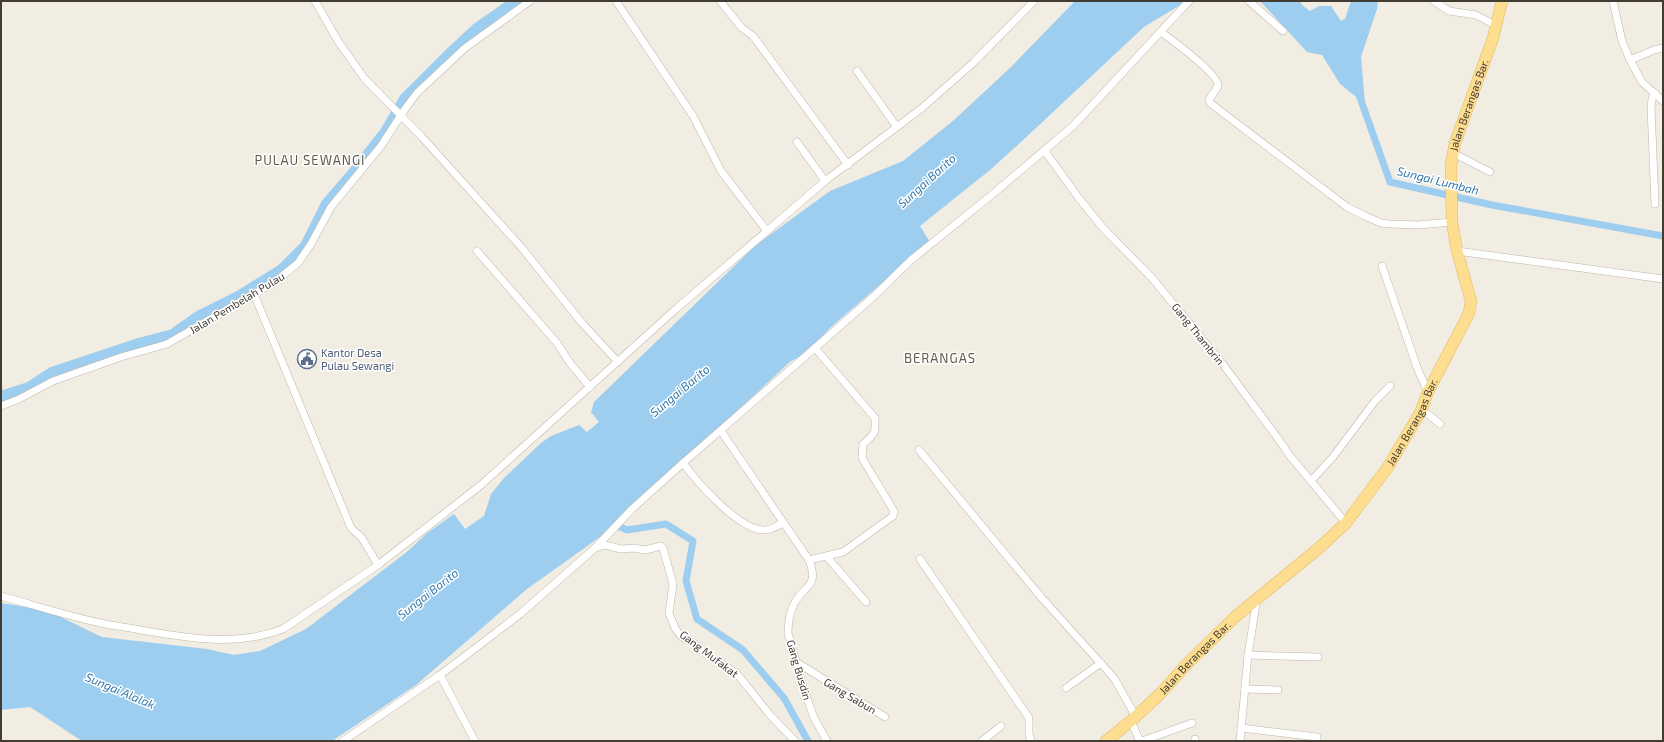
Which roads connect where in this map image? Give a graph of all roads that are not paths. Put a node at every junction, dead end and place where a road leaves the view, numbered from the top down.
1 (315, 1) edge
2 (530, 1) edge
3 (616, 1) edge
4 (720, 1) edge
5 (1034, 1) edge
6 (1189, 1) edge
7 (1249, 1) edge
8 (1434, 1) edge
9 (1502, 1) edge
10 (1613, 1) edge
11 (1497, 26) junction
12 (1283, 31) dead end
13 (1161, 32) junction
14 (1663, 48) edge
15 (1630, 60) junction
16 (857, 71) dead end
17 (1655, 93) junction
18 (1663, 101) edge
19 (398, 112) junction
20 (898, 127) junction
21 (797, 142) dead end
22 (1044, 150) junction
23 (1453, 153) junction
24 (848, 165) junction
25 (1490, 172) dead end
26 (825, 181) junction
27 (1655, 204) dead end
28 (1452, 220) junction
29 (767, 231) junction
30 (477, 251) dead end
31 (1457, 251) junction
32 (1382, 266) dead end
33 (1663, 279) edge
34 (254, 294) junction
35 (815, 348) junction
36 (618, 362) junction
37 (1390, 386) dead end
38 (590, 387) junction
39 (1428, 392) junction
40 (1, 406) edge
41 (1421, 411) junction
42 (1440, 424) dead end
43 (720, 431) junction
44 (920, 450) dead end
45 (682, 463) junction
46 (1311, 481) junction
47 (783, 523) junction
48 (1346, 523) junction
49 (597, 546) junction
50 (827, 557) junction
51 (920, 559) dead end
52 (809, 560) junction
53 (378, 565) junction
54 (1, 596) edge
55 (1257, 598) junction
56 (866, 602) dead end
57 (1248, 655) junction
58 (1318, 657) dead end
59 (796, 662) junction
60 (1101, 663) junction
61 (440, 675) junction
62 (1066, 688) dead end
63 (1245, 689) junction
64 (1278, 690) dead end
65 (885, 717) dead end
66 (1133, 719) junction
67 (1192, 723) dead end
68 (1001, 726) dead end
69 (1241, 728) junction
70 (1317, 737) dead end
71 (1162, 738) edge
72 (343, 741) edge
73 (475, 741) edge
74 (795, 741) edge
75 (827, 741) edge
76 (982, 741) edge
77 (1031, 741) edge
78 (1106, 741) edge
79 (1240, 741) edge

1 - 19 street
2 - 19 street, Jalan Pembelah Pulau
3 - 29 street
4 - 24 street
5 - 20 street
6 - 13 street
7 - 12 street
8 - 11 street
9 - 11 main road, Jalan Berangas Bar.
10 - 15 street
11 - 23 main road, Jalan Berangas Bar.
13 - 22 street
13 - 28 street
14 - 15 street
15 - 17 street
16 - 20 street
17 - 18 street
17 - 27 street
19 - 34 street, Jalan Pembelah Pulau
19 - 36 street
20 - 24 street
21 - 26 street
22 - 35 street
22 - 46 street, Gang Thambrin
23 - 25 street
23 - 28 main road, Jalan Berangas Bar.
24 - 26 street
26 - 29 street
28 - 31 main road, Jalan Berangas Bar.
29 - 36 street
30 - 38 street
31 - 33 street
31 - 39 main road, Jalan Berangas Bar.
32 - 39 street
34 - 40 street, Jalan Pembelah Pulau
34 - 53 street
35 - 43 street
35 - 50 street
36 - 38 street
37 - 46 street
38 - 53 street
39 - 41 main road, Jalan Berangas Bar.
41 - 42 street
41 - 48 main road, Jalan Berangas Bar.
43 - 45 street
43 - 47 street, Gang Busdin
44 - 60 street
45 - 47 street
45 - 49 street
46 - 48 street, Gang Thambrin
47 - 52 street, Gang Busdin
48 - 55 main road, Jalan Berangas Bar.
49 - 61 street
49 - 74 street, Gang Mufakat
50 - 52 street
50 - 56 street
51 - 77 street
52 - 59 street, Gang Busdin
53 - 54 street
55 - 57 street
55 - 66 main road, Jalan Berangas Bar.
57 - 58 street
57 - 63 street
59 - 65 street, Gang Sabun
59 - 75 street, Gang Busdin
60 - 62 street
60 - 66 street
61 - 72 street
61 - 73 street
63 - 64 street
63 - 69 street
66 - 71 street
66 - 78 main road, Jalan Berangas Bar.
67 - 71 street
68 - 76 street
69 - 70 street
69 - 79 street

